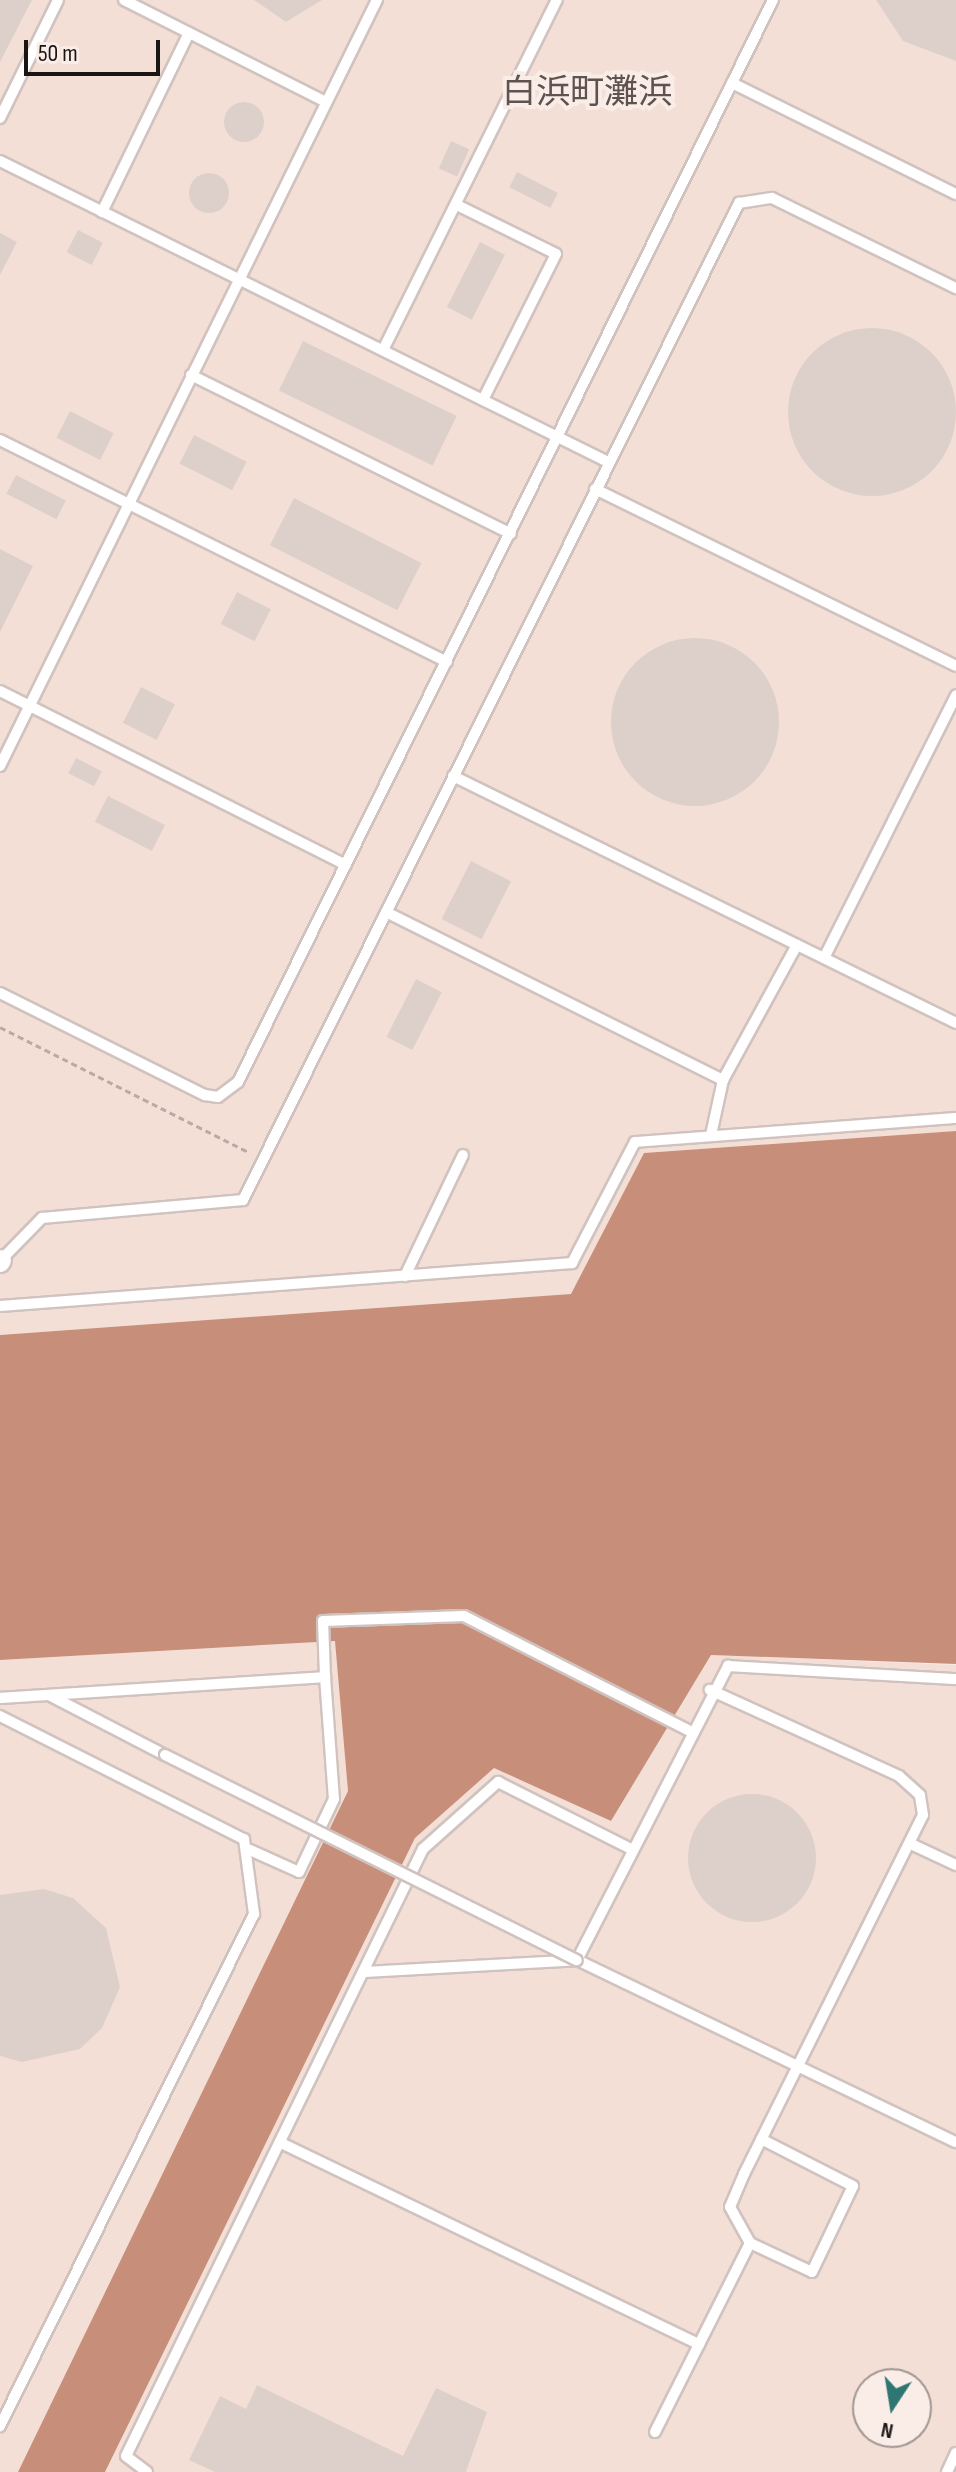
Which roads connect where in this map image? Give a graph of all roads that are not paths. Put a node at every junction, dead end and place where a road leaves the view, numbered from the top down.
1 (58, 0) edge
2 (124, 0) edge
3 (377, 0) edge
4 (557, 0) edge
5 (773, 0) edge
6 (189, 33) junction
7 (732, 83) junction
8 (326, 102) junction
9 (0, 118) edge
10 (0, 161) edge
11 (956, 194) edge
12 (457, 205) junction
13 (102, 212) junction
14 (238, 279) junction
15 (956, 288) edge
16 (383, 350) junction
17 (191, 375) junction
18 (483, 400) junction
19 (559, 438) junction
20 (0, 440) edge
21 (608, 462) junction
22 (595, 489) junction
23 (130, 502) junction
24 (511, 534) junction
25 (447, 662) junction
26 (956, 666) edge
27 (0, 691) edge
28 (956, 695) edge
29 (29, 706) junction
30 (0, 766) edge
31 (453, 776) junction
32 (346, 865) junction
33 (386, 912) junction
34 (797, 945) junction
35 (824, 958) junction
36 (0, 993) edge
37 (956, 1023) edge
38 (723, 1080) junction
39 (956, 1118) edge
40 (711, 1135) junction
41 (463, 1155) dead end
42 (0, 1261) edge
43 (405, 1276) junction
44 (0, 1306) edge
45 (325, 1677) junction
46 (956, 1679) edge
47 (710, 1690) junction
48 (50, 1695) junction
49 (0, 1698) edge
50 (0, 1716) edge
51 (690, 1731) junction
52 (911, 1844) junction
53 (250, 1850) junction
54 (633, 1850) junction
55 (956, 1865) edge
56 (577, 1960) junction
57 (365, 1972) junction
58 (797, 2066) junction
59 (761, 2139) junction
60 (956, 2142) edge
61 (281, 2143) junction
62 (750, 2243) junction
63 (699, 2344) junction
64 (0, 2426) edge
65 (655, 2432) dead end
66 (956, 2453) edge
67 (147, 2472) edge
68 (947, 2472) edge

1 - 9 lane
2 - 6 lane
3 - 8 lane
4 - 12 lane
5 - 7 lane
6 - 8 lane
6 - 13 lane
7 - 11 lane
7 - 19 lane
8 - 14 lane
10 - 13 lane
12 - 16 lane
12 - 18 lane
13 - 14 lane
14 - 16 lane
14 - 17 lane
15 - 21 lane
16 - 18 lane
17 - 23 lane
17 - 24 lane
18 - 19 lane
19 - 21 lane
19 - 24 lane
20 - 23 lane
21 - 22 lane
22 - 26 lane
22 - 31 lane
23 - 25 lane
23 - 29 lane
24 - 25 lane
25 - 32 lane
27 - 29 lane
28 - 35 lane
29 - 30 lane
29 - 32 lane
31 - 33 lane
31 - 34 lane
32 - 36 lane
33 - 38 lane
33 - 42 lane
34 - 35 lane
34 - 38 lane
35 - 37 lane
38 - 40 lane
39 - 40 lane
40 - 43 lane
41 - 43 lane
43 - 44 lane
45 - 48 lane
45 - 51 lane
45 - 53 lane
46 - 47 lane
47 - 51 lane
47 - 52 lane
48 - 49 lane
48 - 56 lane, bridge
50 - 53 lane
51 - 54 lane
52 - 55 lane
52 - 58 lane
53 - 64 lane
54 - 56 lane
54 - 57 lane
56 - 57 lane
56 - 58 lane
57 - 61 lane
58 - 59 lane
58 - 60 lane
59 - 62 lane
59 - 62 lane
61 - 63 lane
61 - 67 lane
62 - 63 lane
63 - 65 lane
66 - 68 lane

